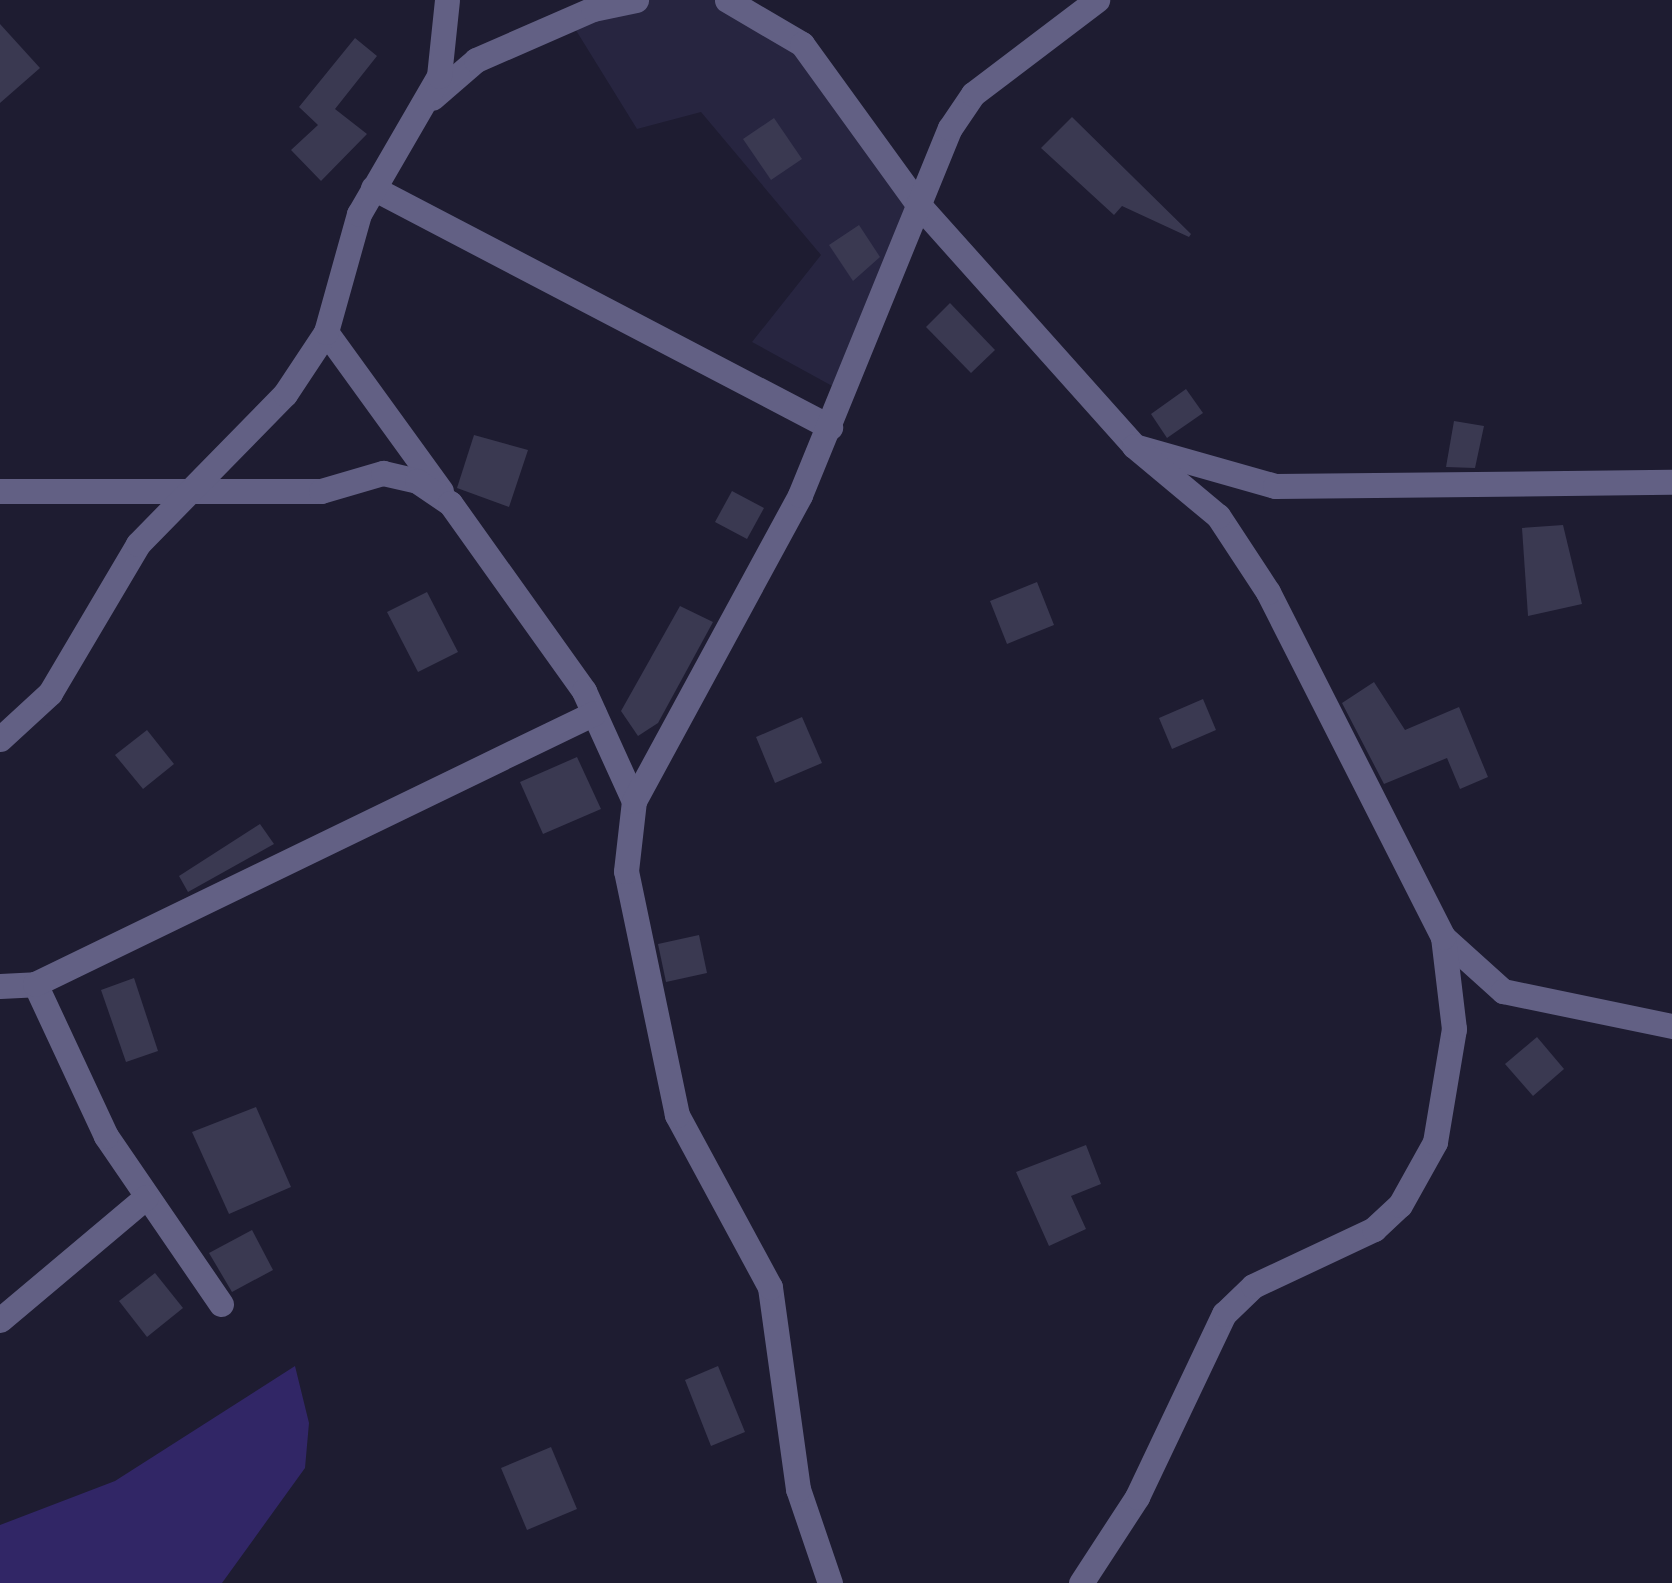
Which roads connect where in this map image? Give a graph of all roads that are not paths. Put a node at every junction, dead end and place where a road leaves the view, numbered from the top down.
1 (447, 0) edge
2 (636, 0) edge
3 (728, 0) edge
4 (1097, 0) edge
5 (421, 107) junction
6 (374, 188) junction
7 (918, 204) junction
8 (326, 332) junction
9 (830, 427) junction
10 (1134, 446) junction
11 (1672, 482) edge
12 (0, 491) edge
13 (182, 492) junction
14 (450, 503) junction
15 (594, 713) junction
16 (0, 739) edge
17 (634, 801) junction
18 (1443, 937) junction
19 (35, 984) junction
20 (0, 986) edge
21 (1672, 1026) edge
22 (146, 1197) junction
23 (221, 1304) dead end
24 (0, 1320) edge
25 (830, 1583) edge
26 (1081, 1583) edge

1 - 5 street
2 - 5 street
3 - 7 street
4 - 7 street
5 - 6 street
6 - 8 street
6 - 9 street
7 - 9 street
7 - 10 street
8 - 13 street
8 - 14 street
9 - 17 street
10 - 11 street
10 - 18 street
12 - 13 street
13 - 14 street
13 - 16 street
14 - 15 street
15 - 17 street
15 - 19 street
17 - 25 street
18 - 21 street
18 - 26 street
19 - 20 street
19 - 22 street
22 - 23 street
22 - 24 street

